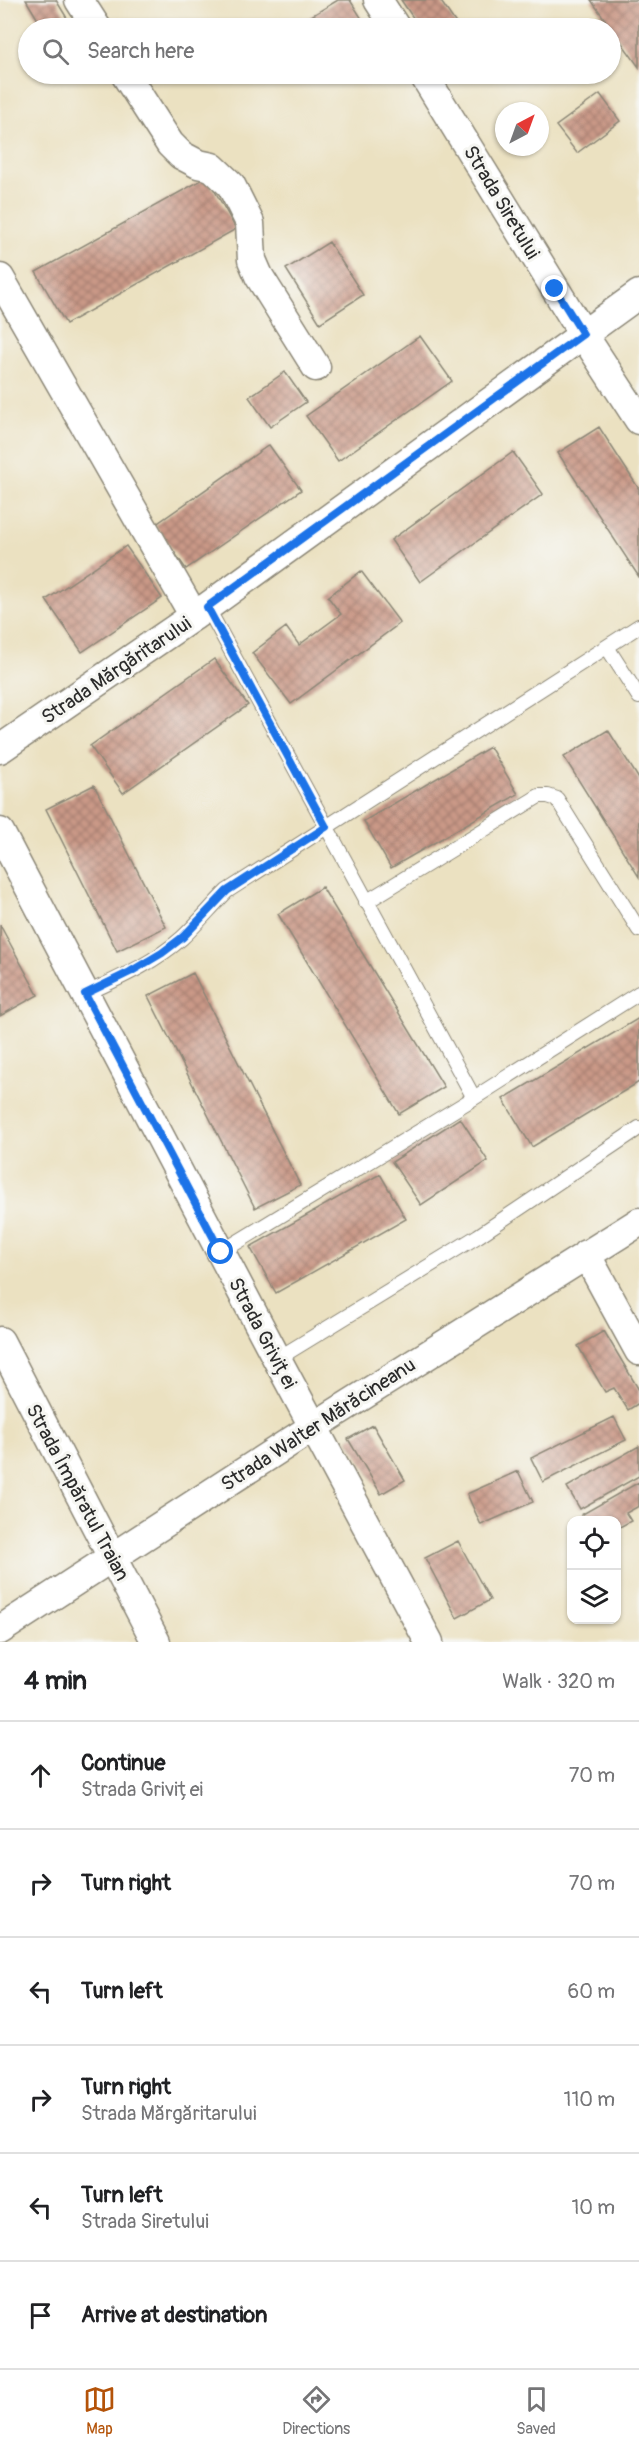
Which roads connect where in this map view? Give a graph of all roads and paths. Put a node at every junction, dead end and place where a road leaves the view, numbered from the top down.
1 (79, 0) edge
2 (378, 0) edge
3 (91, 18) edge
4 (390, 18) edge
5 (131, 84) edge
6 (429, 84) edge
7 (0, 278) edge
8 (639, 294) edge
9 (583, 334) junction
10 (316, 367) dead end
11 (639, 420) edge
12 (200, 612) junction
13 (639, 626) edge
14 (607, 647) junction
15 (639, 697) edge
16 (0, 749) edge
17 (326, 827) junction
18 (0, 832) edge
19 (366, 902) junction
20 (639, 930) edge
21 (639, 993) edge
22 (85, 994) junction
23 (474, 1098) junction
24 (639, 1128) edge
25 (639, 1222) edge
26 (221, 1252) junction
27 (586, 1254) junction
28 (0, 1341) edge
29 (639, 1351) edge
30 (277, 1359) junction
31 (313, 1427) junction
32 (113, 1557) junction
33 (0, 1630) edge
34 (156, 1642) edge
35 (429, 1642) edge

1 - 3 street
2 - 4 street
5 - 10 street
6 - 9 street, Strada Siretului
7 - 12 street
8 - 9 street, Strada Mărgăritarului
9 - 11 street, Strada Siretului
9 - 12 street, Strada Mărgăritarului
12 - 16 street, Strada Mărgăritarului
12 - 17 lane
13 - 14 lane
14 - 15 lane
14 - 17 lane
17 - 19 lane
17 - 22 lane
18 - 22 street, Strada Griviței
19 - 20 lane
19 - 23 lane
21 - 23 lane
22 - 26 street, Strada Griviței
23 - 26 lane
24 - 30 lane
25 - 27 street, Strada Walter Mărăcineanu
26 - 30 street, Strada Griviței
27 - 29 street
27 - 31 street, Strada Walter Mărăcineanu
28 - 32 street, Strada Împăratul Traian
30 - 31 street, Strada Griviței
31 - 32 street, Strada Walter Mărăcineanu
31 - 35 street, Strada Griviței
32 - 33 street, Strada Walter Mărăcineanu
32 - 34 street, Strada Împăratul Traian

